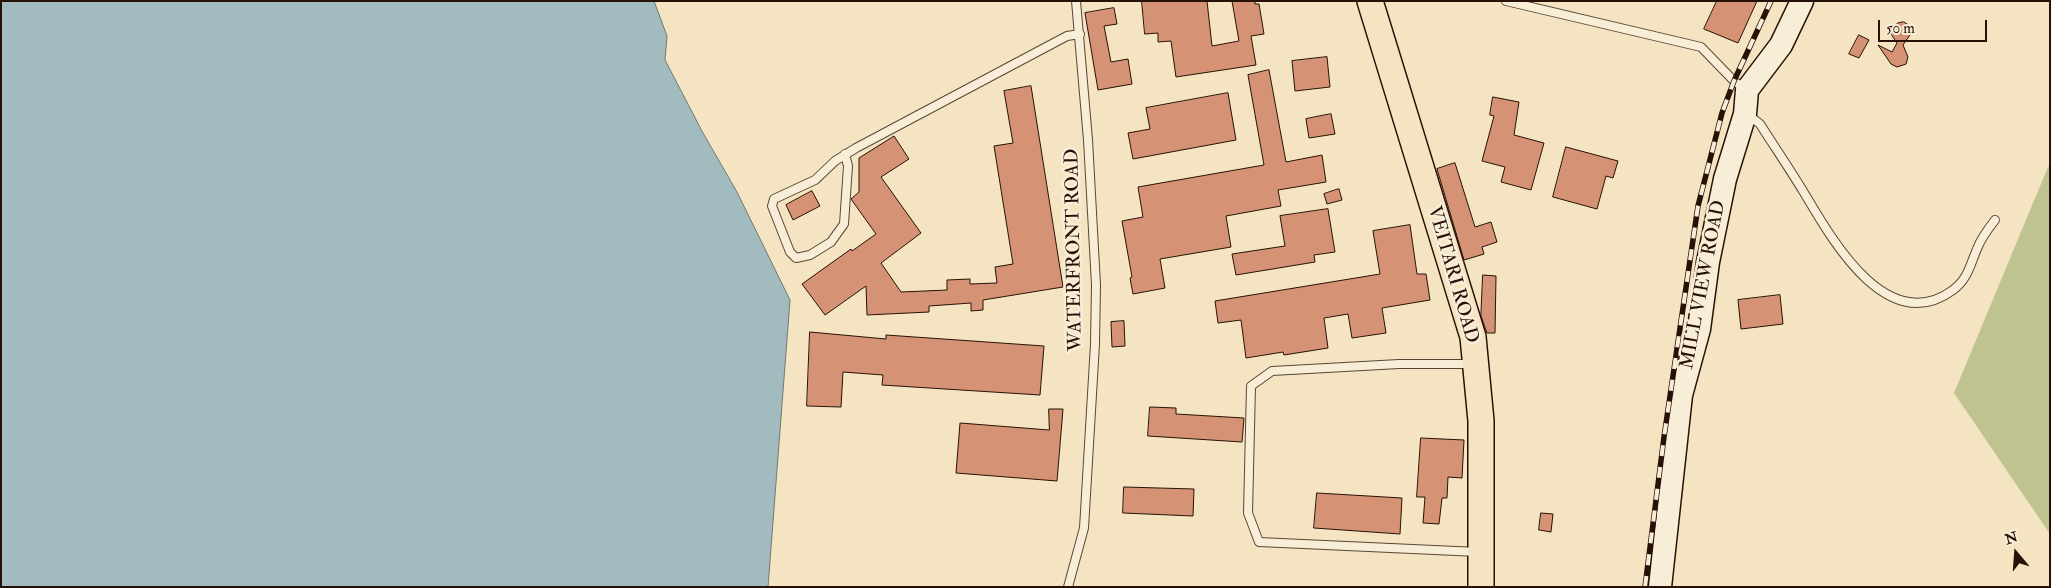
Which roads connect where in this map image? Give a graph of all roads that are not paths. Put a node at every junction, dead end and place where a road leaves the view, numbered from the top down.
1 (1076, 1) edge
2 (1370, 1) edge
3 (1506, 1) edge
4 (1802, 1) edge
5 (1080, 34) junction
6 (1746, 90) junction
7 (1745, 114) junction
8 (845, 154) junction
9 (1995, 220) dead end
10 (1475, 364) junction
11 (1481, 552) junction
12 (1068, 587) edge
13 (1481, 587) edge
14 (1660, 587) edge

1 - 5 lane, WATERFRONT ROAD
2 - 10 main road, VEITARI ROAD
3 - 6 lane
4 - 6 street
5 - 8 lane
5 - 12 lane, WATERFRONT ROAD
6 - 7 street, MILL VIEW ROAD
7 - 9 lane
7 - 14 street, MILL VIEW ROAD
8 - 8 lane
10 - 11 main road, VEITARI ROAD
10 - 11 lane
11 - 13 main road, VEITARI ROAD

